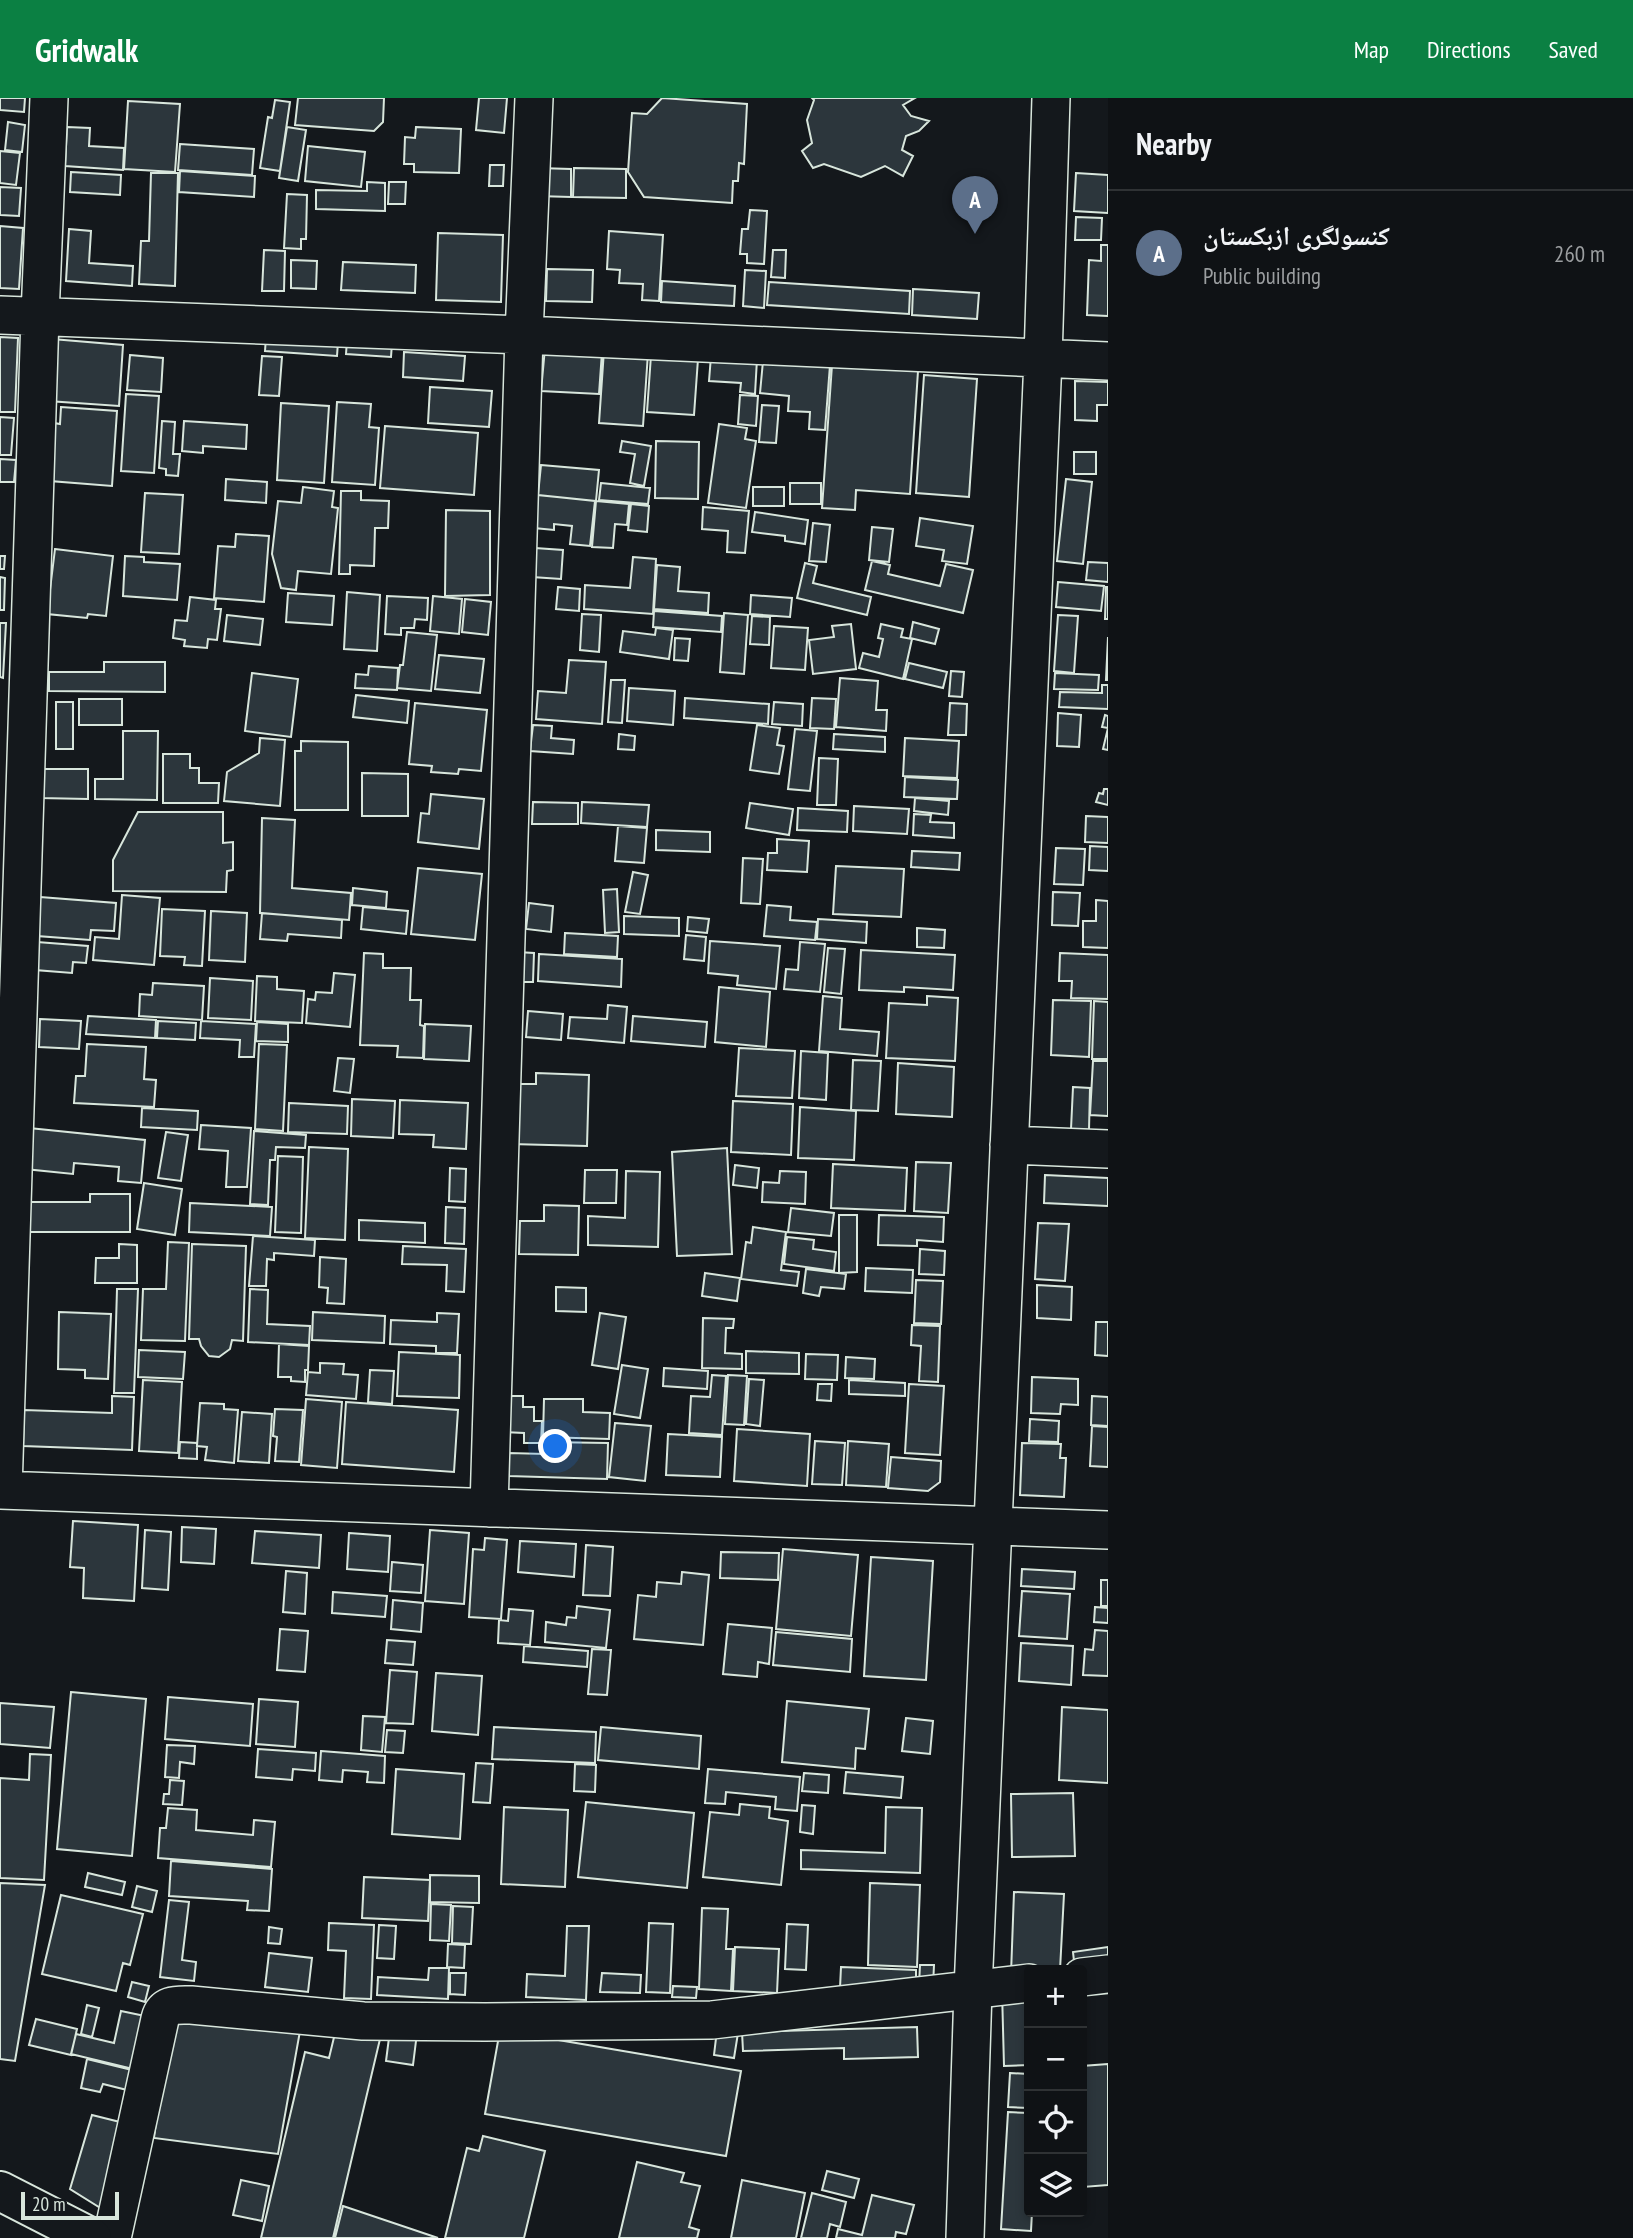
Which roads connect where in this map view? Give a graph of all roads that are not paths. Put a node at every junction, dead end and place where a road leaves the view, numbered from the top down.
1 (49, 98) edge
2 (534, 98) edge
3 (1051, 98) edge
4 (0, 315) edge
5 (40, 316) junction
6 (524, 335) junction
7 (1043, 359) junction
8 (1108, 361) edge
9 (1009, 1144) junction
10 (1108, 1149) edge
11 (2, 1490) edge
12 (489, 1508) junction
13 (993, 1526) junction
14 (1108, 1530) edge
15 (1108, 1974) edge
16 (1087, 1976) edge
17 (1024, 1984) edge
18 (973, 1990) junction
19 (0, 2191) edge
20 (92, 2238) edge
21 (112, 2238) edge
22 (965, 2238) edge

1 - 5 street
2 - 6 street
3 - 7 street
4 - 5 street
5 - 6 street
5 - 11 street
6 - 7 street
6 - 12 street
7 - 8 street
7 - 9 street
9 - 10 street
9 - 13 street
11 - 12 street
12 - 13 street
13 - 14 street
13 - 18 street
15 - 16 street
17 - 18 street
18 - 21 street
18 - 22 street
19 - 20 highway

